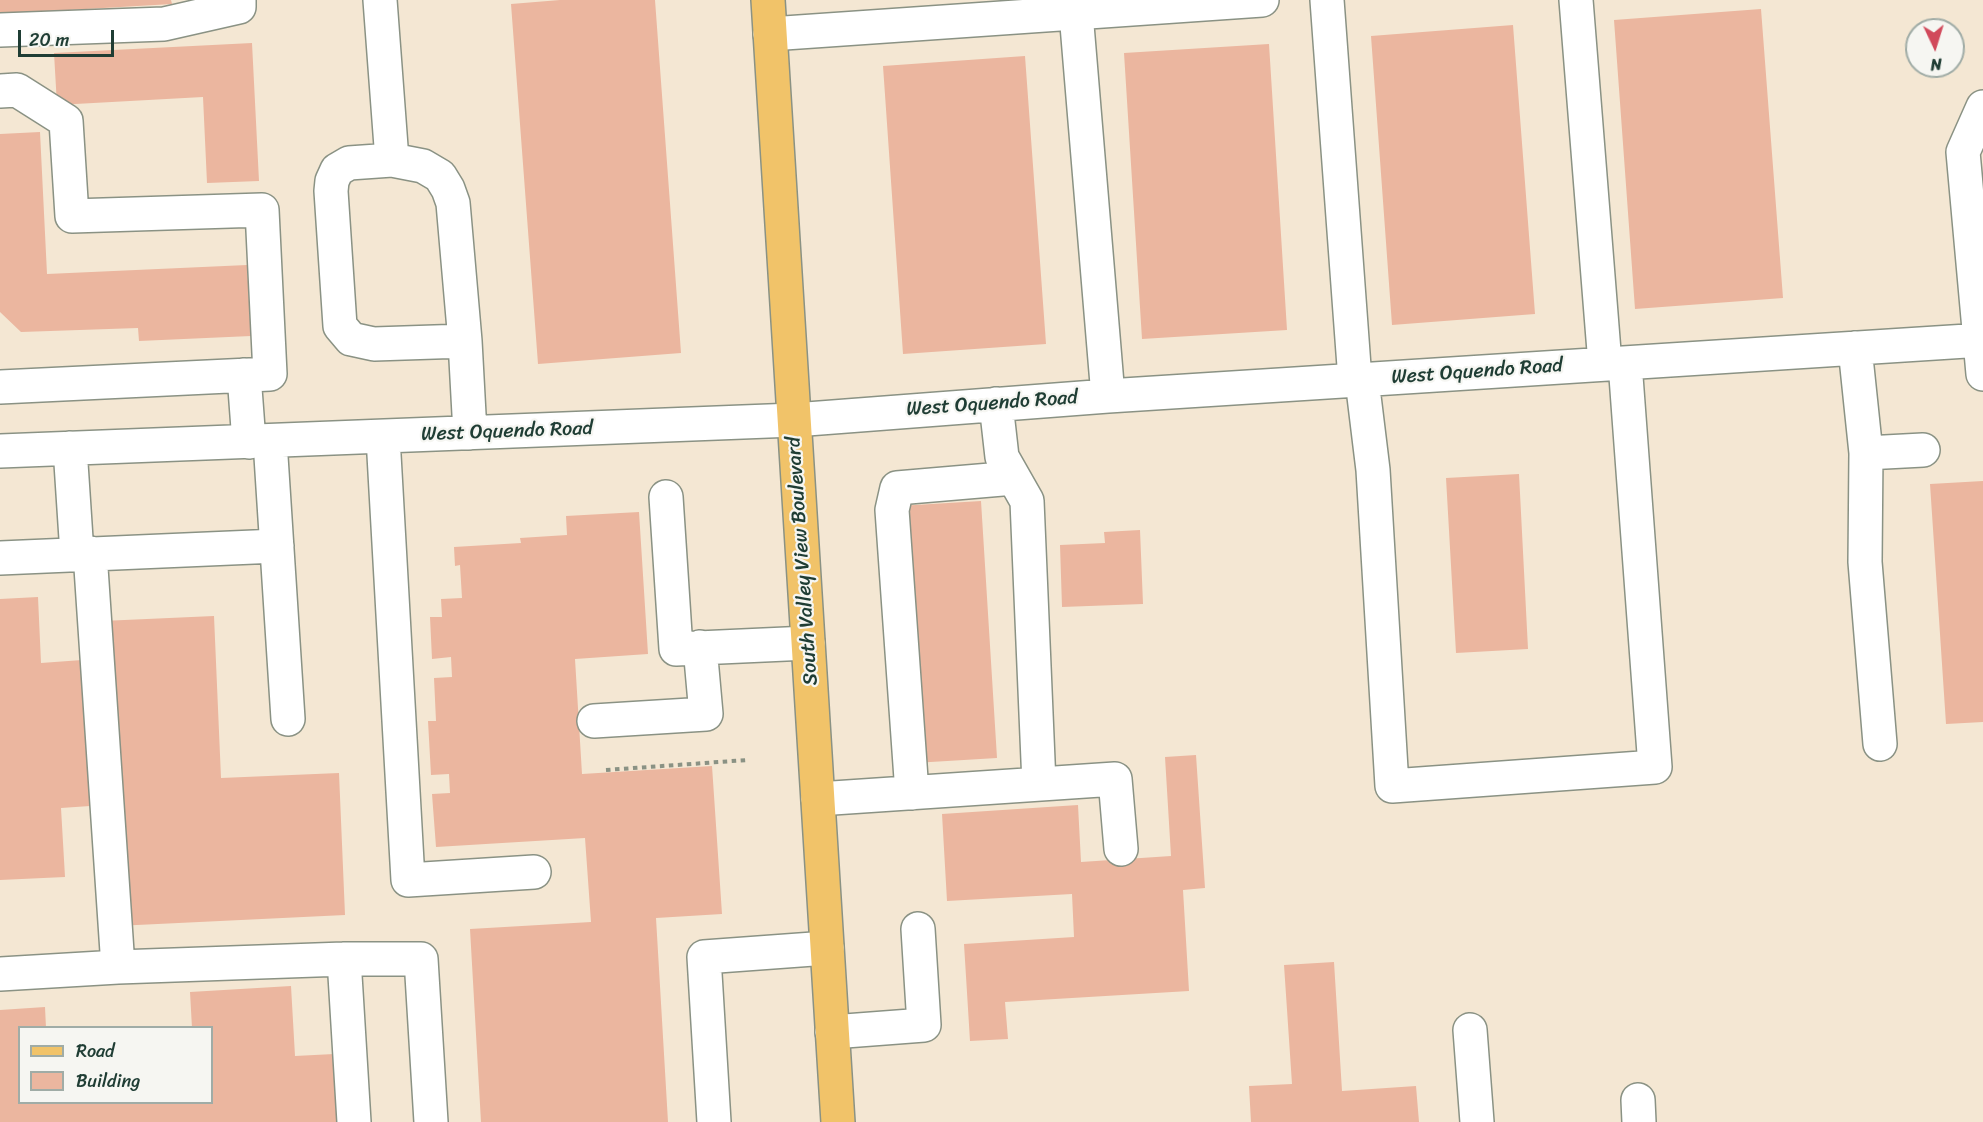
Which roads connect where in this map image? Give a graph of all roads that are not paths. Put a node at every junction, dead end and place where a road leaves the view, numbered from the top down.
1 (239, 0) edge
2 (380, 0) edge
3 (768, 0) edge
4 (1262, 0) edge
5 (1328, 0) edge
6 (1576, 0) edge
7 (1076, 13) junction
8 (0, 30) edge
9 (770, 34) junction
10 (0, 91) edge
11 (1983, 108) edge
12 (392, 160) junction
13 (1979, 285) edge
14 (1981, 340) edge
15 (465, 341) junction
16 (1855, 348) junction
17 (1615, 363) junction
18 (1983, 374) edge
19 (244, 375) junction
20 (1358, 380) junction
21 (0, 387) edge
22 (1108, 396) junction
23 (996, 404) junction
24 (794, 420) junction
25 (470, 433) junction
26 (383, 437) junction
27 (260, 441) junction
28 (70, 448) junction
29 (1923, 450) dead end
30 (0, 451) edge
31 (1866, 453) junction
32 (1014, 478) junction
33 (666, 497) dead end
34 (277, 546) junction
35 (83, 554) junction
36 (0, 558) edge
37 (808, 643) junction
38 (700, 647) junction
39 (288, 719) dead end
40 (594, 721) dead end
41 (1880, 744) dead end
42 (1039, 784) junction
43 (912, 793) junction
44 (818, 799) junction
45 (1121, 849) dead end
46 (534, 872) dead end
47 (918, 929) dead end
48 (827, 948) junction
49 (344, 959) junction
50 (118, 967) junction
51 (0, 974) edge
52 (1470, 1030) dead end
53 (832, 1032) junction
54 (354, 1122) edge
55 (431, 1122) edge
56 (714, 1122) edge
57 (838, 1122) edge
58 (1477, 1122) edge

1 - 8 street
2 - 12 street
3 - 9 main road, South Valley View Boulevard
4 - 7 street
5 - 20 street
6 - 17 street
7 - 9 street
7 - 22 street
9 - 24 main road, South Valley View Boulevard
10 - 19 street
11 - 13 street
12 - 15 street
12 - 15 street
13 - 14 street
14 - 16 street, West Oquendo Road
14 - 18 street
15 - 25 street
16 - 17 street, West Oquendo Road
16 - 31 street
17 - 20 street, West Oquendo Road
17 - 20 street
19 - 21 street
19 - 27 street
20 - 22 street, West Oquendo Road
22 - 23 street, West Oquendo Road
23 - 24 street, West Oquendo Road
23 - 32 street
24 - 25 street, West Oquendo Road
24 - 37 main road, South Valley View Boulevard
25 - 26 street, West Oquendo Road
26 - 27 street, West Oquendo Road
26 - 46 street
27 - 28 street, West Oquendo Road
27 - 34 street
28 - 30 street, West Oquendo Road
28 - 35 street
29 - 31 street
31 - 41 street
32 - 42 street
32 - 43 street
33 - 38 street
34 - 35 street
34 - 39 street
35 - 36 street
35 - 50 street
37 - 38 street
37 - 44 main road, South Valley View Boulevard
38 - 40 street
42 - 43 street
42 - 45 street
43 - 44 street
44 - 48 main road, South Valley View Boulevard
47 - 53 street
48 - 53 main road, South Valley View Boulevard
48 - 56 street
49 - 50 street
49 - 54 street
49 - 55 street
50 - 51 street
52 - 58 street
53 - 57 main road, South Valley View Boulevard

